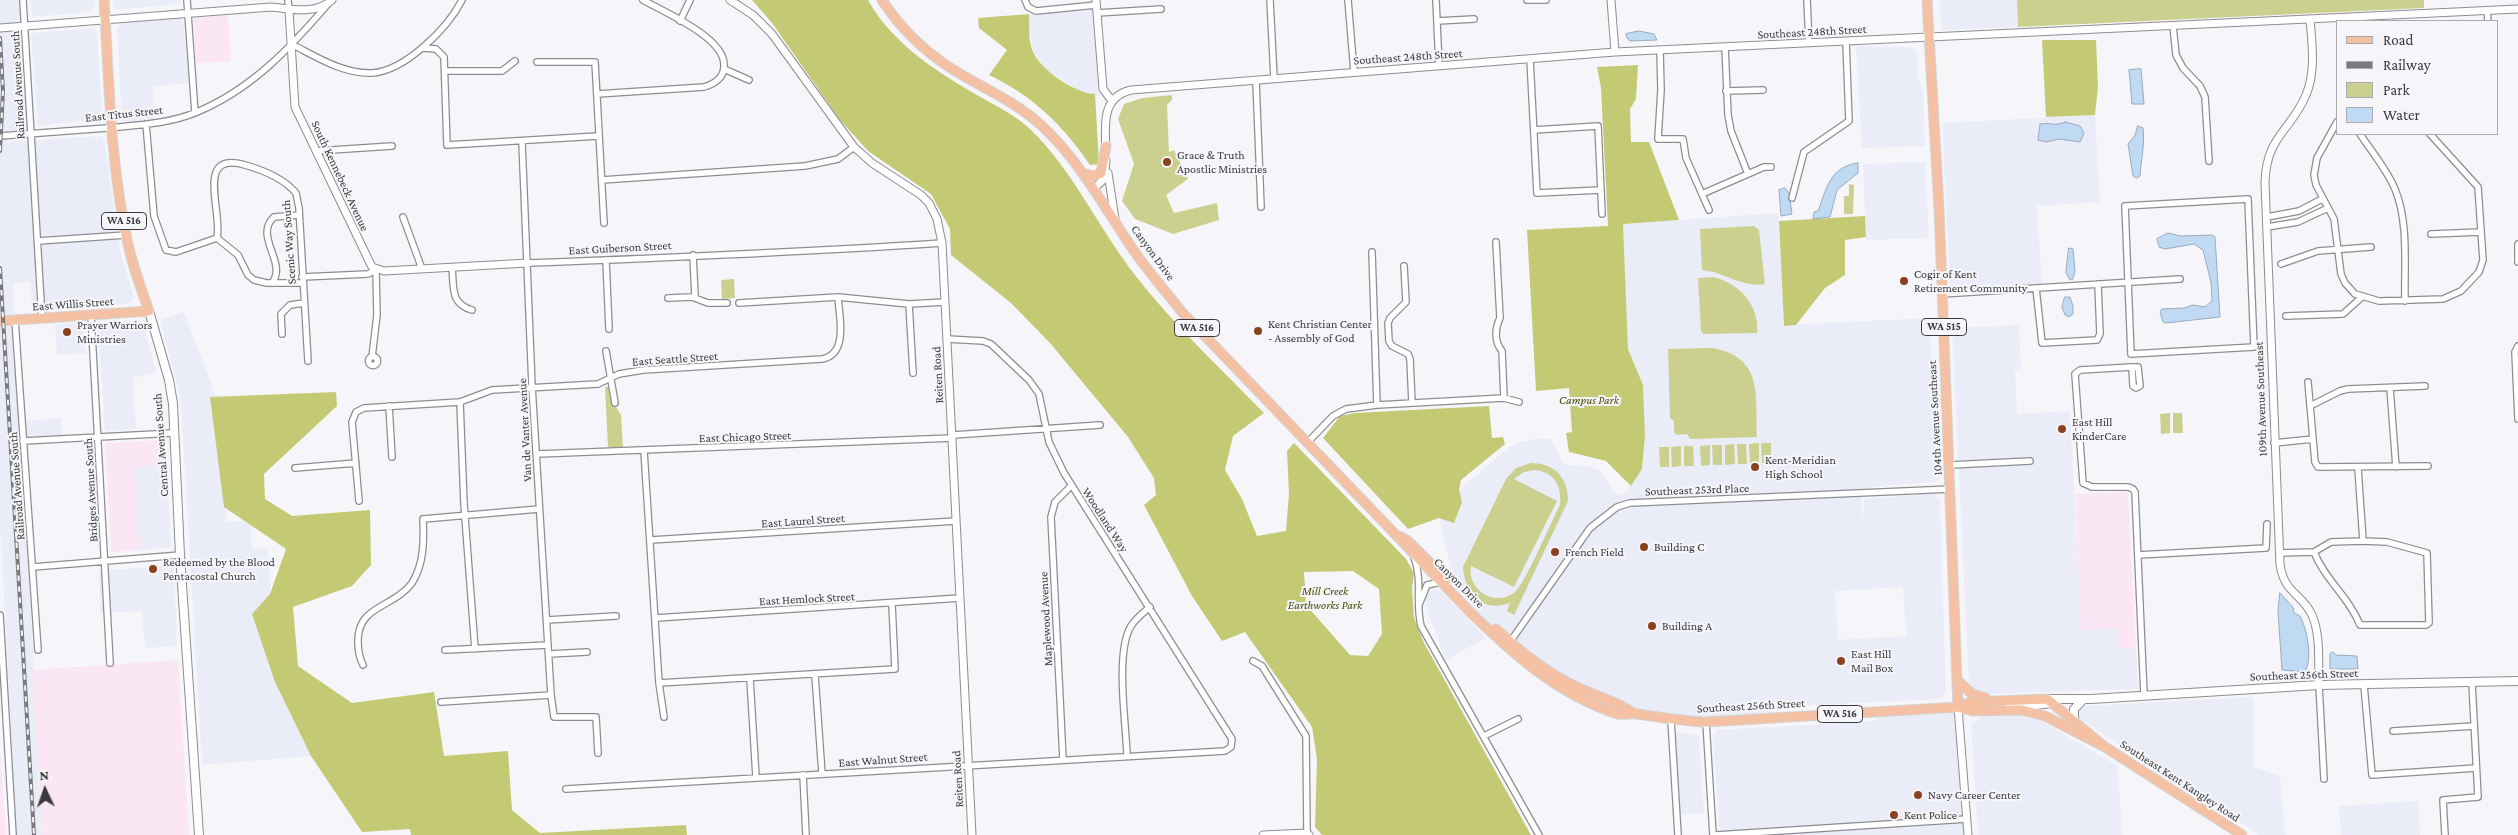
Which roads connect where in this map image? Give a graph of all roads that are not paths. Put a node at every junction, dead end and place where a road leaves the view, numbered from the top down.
1 (23, 0) edge
2 (104, 0) edge
3 (187, 0) edge
4 (288, 0) edge
5 (462, 0) edge
6 (643, 0) edge
7 (690, 0) edge
8 (730, 0) edge
9 (882, 0) edge
10 (1025, 0) edge
11 (1270, 0) edge
12 (1348, 0) edge
13 (1436, 0) edge
14 (1527, 0) edge
15 (1546, 0) edge
16 (1611, 0) edge
17 (1807, 0) edge
18 (1927, 0) edge
19 (330, 2) edge
20 (1096, 2) edge
21 (1161, 9) dead end
22 (2518, 9) edge
23 (289, 10) junction
24 (2488, 10) junction
25 (1097, 13) junction
26 (188, 14) junction
27 (2391, 18) edge
28 (2310, 19) junction
29 (106, 20) junction
30 (680, 20) junction
31 (1474, 20) dead end
32 (2488, 20) edge
33 (1437, 21) junction
34 (25, 26) junction
35 (2173, 26) junction
36 (0, 28) edge
37 (1929, 37) junction
38 (1846, 41) junction
39 (1809, 43) junction
40 (293, 45) junction
41 (1725, 47) junction
42 (423, 48) junction
43 (1660, 50) junction
44 (1615, 52) junction
45 (1530, 59) junction
46 (515, 61) dead end
47 (537, 62) dead end
48 (1439, 66) junction
49 (724, 69) junction
50 (445, 71) junction
51 (1354, 72) junction
52 (1274, 78) junction
53 (749, 80) dead end
54 (1256, 80) junction
55 (1763, 90) dead end
56 (1726, 91) junction
57 (597, 94) junction
58 (1112, 100) junction
59 (195, 113) junction
60 (146, 124) junction
61 (2336, 124) edge
62 (112, 127) junction
63 (1534, 130) junction
64 (30, 134) junction
65 (2361, 135) edge
66 (2431, 135) edge
67 (0, 136) edge
68 (598, 136) junction
69 (522, 142) junction
70 (392, 146) dead end
71 (1106, 146) junction
72 (854, 147) junction
73 (316, 150) junction
74 (1106, 156) junction
75 (2209, 161) dead end
76 (1771, 167) dead end
77 (1082, 173) junction
78 (1748, 174) junction
79 (602, 180) junction
80 (1093, 190) junction
81 (1601, 190) junction
82 (1702, 194) junction
83 (1792, 198) dead end
84 (2322, 199) junction
85 (1261, 207) dead end
86 (2328, 208) junction
87 (1708, 210) dead end
88 (1602, 214) dead end
89 (299, 215) junction
90 (403, 217) dead end
91 (2267, 217) junction
92 (604, 223) dead end
93 (1116, 224) junction
94 (2267, 227) junction
95 (2481, 232) junction
96 (2431, 234) dead end
97 (126, 236) junction
98 (217, 238) junction
99 (38, 241) junction
100 (1496, 242) dead end
101 (942, 243) junction
102 (2518, 244) edge
103 (2371, 248) dead end
104 (2339, 250) junction
105 (1372, 252) dead end
106 (693, 255) junction
107 (606, 260) junction
108 (2518, 262) edge
109 (528, 263) junction
110 (2281, 264) dead end
111 (1404, 266) dead end
112 (452, 267) junction
113 (422, 269) junction
114 (376, 270) junction
115 (2180, 279) dead end
116 (302, 280) junction
117 (2127, 282) junction
118 (272, 283) junction
119 (2098, 284) junction
120 (2036, 288) junction
121 (1942, 294) junction
122 (696, 297) junction
123 (838, 297) junction
124 (2362, 297) junction
125 (668, 298) dead end
126 (2405, 301) junction
127 (945, 302) junction
128 (304, 303) junction
129 (727, 303) dead end
130 (739, 303) dead end
131 (909, 304) junction
132 (472, 310) dead end
133 (149, 311) junction
134 (91, 315) junction
135 (2286, 316) dead end
136 (42, 318) junction
137 (15, 320) junction
138 (0, 322) edge
139 (609, 329) dead end
140 (282, 334) dead end
141 (947, 339) junction
142 (2518, 346) edge
143 (606, 351) dead end
144 (372, 357) dead end
145 (308, 362) dead end
146 (2132, 366) dead end
147 (913, 373) dead end
148 (611, 378) junction
149 (2308, 382) dead end
150 (532, 386) junction
151 (2425, 386) dead end
152 (2390, 388) junction
153 (1504, 398) junction
154 (460, 402) junction
155 (1520, 402) dead end
156 (615, 403) dead end
157 (1412, 403) junction
158 (1377, 405) junction
159 (389, 406) junction
160 (2310, 406) junction
161 (2518, 419) edge
162 (1100, 425) dead end
163 (1046, 428) junction
164 (174, 433) junction
165 (953, 436) junction
166 (99, 437) junction
167 (2313, 438) junction
168 (23, 441) junction
169 (1308, 442) junction
170 (2274, 443) junction
171 (644, 451) junction
172 (537, 454) junction
173 (392, 457) dead end
174 (2030, 461) dead end
175 (356, 463) junction
176 (1950, 465) junction
177 (2428, 466) dead end
178 (2396, 467) junction
179 (295, 468) dead end
180 (2358, 468) junction
181 (1071, 486) junction
182 (1951, 489) junction
183 (359, 501) dead end
184 (539, 509) junction
185 (466, 516) junction
186 (956, 521) junction
187 (2267, 524) dead end
188 (1397, 535) junction
189 (651, 540) junction
190 (2364, 541) junction
191 (2314, 552) junction
192 (2279, 553) junction
193 (180, 555) junction
194 (2138, 555) junction
195 (1414, 556) junction
196 (105, 561) junction
197 (33, 567) junction
198 (1441, 582) junction
199 (960, 598) junction
200 (892, 604) junction
201 (1418, 605) junction
202 (1150, 607) junction
203 (0, 615) edge
204 (616, 616) dead end
205 (656, 618) junction
206 (547, 620) junction
207 (1508, 644) junction
208 (548, 645) junction
209 (475, 649) junction
210 (38, 650) dead end
211 (446, 650) dead end
212 (587, 652) dead end
213 (549, 654) junction
214 (1253, 661) dead end
215 (110, 663) dead end
216 (363, 664) dead end
217 (815, 675) junction
218 (750, 680) junction
219 (1957, 680) junction
220 (2518, 682) edge
221 (659, 683) junction
222 (2472, 683) junction
223 (2319, 685) junction
224 (2364, 685) junction
225 (551, 695) junction
226 (2144, 696) junction
227 (2091, 699) junction
228 (1996, 700) junction
229 (2049, 701) junction
230 (441, 702) dead end
231 (2081, 702) junction
232 (1958, 707) junction
233 (1996, 710) junction
234 (664, 717) dead end
235 (1518, 719) dead end
236 (1671, 720) junction
237 (1706, 722) junction
238 (2074, 722) junction
239 (2064, 726) junction
240 (2474, 726) junction
241 (2393, 731) dead end
242 (1484, 736) junction
243 (2092, 736) junction
244 (1231, 746) joint
245 (2105, 747) junction
246 (598, 753) dead end
247 (1127, 755) junction
248 (1063, 759) junction
249 (968, 765) junction
250 (2476, 768) junction
251 (822, 774) junction
252 (803, 775) junction
253 (756, 777) junction
254 (2324, 779) dead end
255 (566, 789) dead end
256 (1967, 820) junction
257 (1308, 834) edge
258 (14, 835) edge
259 (199, 835) edge
260 (806, 835) edge
261 (972, 835) edge
262 (1263, 835) edge
263 (1540, 835) edge
264 (1678, 835) edge
265 (1714, 835) edge
266 (1968, 835) edge
267 (2242, 835) edge
268 (2446, 835) edge

1 - 34 street, Railroad Avenue South
2 - 29 main road, Central Avenue South / WA 516
3 - 26 street
4 - 23 street, South Kennebeck Avenue
5 - 42 street
6 - 30 street
7 - 30 street
8 - 72 street, Reiten Road
9 - 77 main road, Canyon Drive / WA 516
10 - 20 street
11 - 52 street
12 - 51 street
13 - 33 street
14 - 15 street
16 - 44 street
17 - 39 street
18 - 37 main road, 104th Avenue Southeast / WA 515
19 - 23 street, East Titus Street
19 - 40 street, East Titus Street
20 - 25 street
21 - 25 street
22 - 24 street, Southeast 248th Street
23 - 26 street, East Titus Street
23 - 40 street, South Kennebeck Avenue
24 - 27 street, Southeast 248th Street
24 - 32 street
25 - 58 street
26 - 29 street, East Titus Street
26 - 59 street
27 - 28 street, Southeast 248th Street
28 - 35 street, Southeast 248th Street
28 - 91 street, 109th Avenue Southeast
29 - 34 street, East Titus Street
29 - 62 main road, Central Avenue South / WA 516
30 - 49 street
31 - 33 street
33 - 48 street
34 - 36 street, East Titus Street
34 - 64 street, Railroad Avenue South
35 - 37 street, Southeast 248th Street
35 - 75 street
37 - 38 street, Southeast 248th Street
37 - 121 main road, 104th Avenue Southeast / WA 515
38 - 39 street, Southeast 248th Street
38 - 83 street
39 - 41 street, Southeast 248th Street
40 - 42 street
40 - 59 street, East Titus Street
40 - 73 street, South Kennebeck Avenue
41 - 43 street, Southeast 248th Street
41 - 56 street
42 - 50 street
43 - 44 street, Southeast 248th Street
43 - 82 street
44 - 45 street, Southeast 248th Street
45 - 48 street, Southeast 248th Street
45 - 63 street
46 - 50 street
47 - 57 street
48 - 51 street, Southeast 248th Street
49 - 53 street
49 - 57 street
50 - 69 street
51 - 52 street, Southeast 248th Street
52 - 54 street, Southeast 248th Street
54 - 58 street, Southeast 248th Street
54 - 85 street
55 - 56 street
56 - 78 street
57 - 68 street
58 - 71 street
59 - 60 street, East Titus Street
60 - 62 street, East Titus Street
60 - 98 street
61 - 84 street
62 - 64 street, East Titus Street
62 - 97 main road, Central Avenue South / WA 516
63 - 81 street
63 - 81 street
64 - 67 street, East Titus Street
64 - 99 street, Railroad Avenue South
65 - 126 street
66 - 95 street
68 - 69 street
68 - 79 street
69 - 109 street, Van de Vanter Avenue
70 - 73 street
71 - 74 street
71 - 77 main road
72 - 79 street
72 - 101 street, Reiten Road
73 - 114 street, South Kennebeck Avenue
74 - 80 street
74 - 93 street
76 - 78 street
77 - 80 main road, Canyon Drive / WA 516
78 - 82 street
79 - 92 street
80 - 93 main road, Canyon Drive / WA 516
81 - 88 street
82 - 87 street
84 - 86 street
84 - 91 street
86 - 94 street
86 - 104 street
89 - 98 street, Scenic Way South
89 - 116 street, Scenic Way South
89 - 118 street
90 - 113 street
91 - 94 street, 109th Avenue Southeast
93 - 169 main road, Canyon Drive / WA 516
94 - 170 street, 109th Avenue Southeast
95 - 96 street
95 - 126 street
97 - 99 street
97 - 133 main road, Central Avenue South / WA 516
98 - 118 street, East Guiberson Street
99 - 136 street, Railroad Avenue South
100 - 153 street
101 - 106 street, East Guiberson Street
101 - 127 street, Reiten Road
102 - 108 street
103 - 104 street
104 - 110 street
104 - 124 street
105 - 158 street
106 - 107 street, East Guiberson Street
106 - 122 street
107 - 109 street, East Guiberson Street
107 - 139 street
109 - 112 street, East Guiberson Street
109 - 150 street, Van de Vanter Avenue
111 - 157 street
112 - 113 street, East Guiberson Street
112 - 132 street
113 - 114 street, East Guiberson Street
114 - 116 street, East Guiberson Street
114 - 144 street
115 - 117 street
116 - 118 street, East Guiberson Street
116 - 128 street, Scenic Way South
117 - 117 street
117 - 119 street
119 - 120 street
119 - 120 street
120 - 121 street
121 - 176 main road, 104th Avenue Southeast / WA 515
122 - 125 street
122 - 129 street
123 - 130 street
123 - 131 street
123 - 148 street, East Seattle Street
124 - 126 street
124 - 135 street
127 - 131 street
127 - 141 street, Reiten Road
128 - 140 street
128 - 145 street, Scenic Way South
131 - 147 street
133 - 134 main road, East Willis Street
133 - 164 main road, Central Avenue South
134 - 136 main road, East Willis Street
134 - 166 street, Bridges Avenue South
136 - 137 main road, East Willis Street
137 - 138 main road, East Willis Street
137 - 168 street, Railroad Avenue South
141 - 163 street, Woodland Way
141 - 165 street, Reiten Road
142 - 161 street
143 - 148 street
146 - 194 street
148 - 150 street, East Seattle Street
148 - 156 street
149 - 160 street
150 - 154 street, East Seattle Street
150 - 172 street, Van de Vanter Avenue
151 - 152 street
152 - 160 street
152 - 178 street
153 - 155 street
153 - 157 street
154 - 159 street, East Seattle Street
154 - 185 street
157 - 158 street
158 - 169 street
159 - 173 street
159 - 175 street, East Seattle Street
160 - 167 street
162 - 163 street, East Chicago Street
163 - 165 street, East Chicago Street
163 - 181 street, Woodland Way
164 - 166 street
164 - 193 main road, Central Avenue South
165 - 171 street, East Chicago Street
165 - 186 street, Reiten Road
166 - 168 street
166 - 196 street, Bridges Avenue South
167 - 170 street
167 - 180 street
168 - 197 street, Railroad Avenue South
169 - 188 main road, Canyon Drive / WA 516
170 - 192 street, 109th Avenue Southeast
171 - 172 street, East Chicago Street
171 - 189 street
172 - 184 street, Van de Vanter Avenue
174 - 176 street
175 - 179 street
175 - 183 street
176 - 182 main road, 104th Avenue Southeast / WA 515
177 - 178 street
178 - 180 street
180 - 190 street
181 - 202 street, Woodland Way
181 - 248 street, Maplewood Avenue
182 - 207 street, Southeast 253rd Place
182 - 219 main road, 104th Avenue Southeast / WA 515
184 - 185 street
184 - 206 street, Van de Vanter Avenue
185 - 209 street
185 - 216 street
186 - 189 street, East Laurel Street
186 - 199 street, Reiten Road
187 - 194 street
188 - 195 main road, Canyon Drive / WA 516
188 - 207 main road, Canyon Drive / WA 516
189 - 205 street
190 - 191 street
190 - 191 street
191 - 192 street
192 - 223 street, 109th Avenue Southeast
193 - 196 street
193 - 259 main road, Central Avenue South
194 - 226 street
195 - 198 main road, Canyon Drive / WA 516
195 - 201 street
196 - 197 street
196 - 215 street, Bridges Avenue South
197 - 210 street, Railroad Avenue South
198 - 201 street
198 - 207 main road, Canyon Drive / WA 516
199 - 200 street, East Hemlock Street
199 - 249 street, Reiten Road
200 - 205 street, East Hemlock Street
200 - 217 street
201 - 242 street
202 - 244 street, Woodland Way
202 - 247 street
203 - 258 street
204 - 206 street
205 - 221 street
206 - 208 street, Van de Vanter Avenue
207 - 236 main road, Southeast 256th Street / WA 516
208 - 209 street
208 - 213 street, Van de Vanter Avenue
209 - 211 street
212 - 213 street
213 - 225 street, Van de Vanter Avenue
214 - 257 street
217 - 218 street
217 - 251 street
218 - 221 street
218 - 253 street
219 - 228 main road
219 - 232 main road, 104th Avenue Southeast / WA 515
220 - 222 main road, Southeast 256th Street
221 - 234 street
222 - 224 main road, Southeast 256th Street
222 - 240 street
223 - 224 main road, Southeast 256th Street
223 - 226 main road, Southeast 256th Street
223 - 254 street, 109th Avenue Southeast
224 - 250 street
225 - 230 street
225 - 246 street, Van de Vanter Avenue
226 - 227 main road, Southeast 256th Street
227 - 229 main road, Southeast 256th Street
227 - 231 main road, Southeast 256th Street
228 - 229 main road, Southeast 256th Street / WA 516
228 - 232 main road, Southeast 256th Street / WA 516
229 - 231 main road, Southeast 256th Street
229 - 233 main road, Southeast 256th Street / WA 516
229 - 238 main road, Southeast Kent Kangley Road / WA 516
231 - 238 main road
232 - 233 main road, Southeast 256th Street / WA 516
232 - 237 main road, Southeast 256th Street / WA 516
232 - 256 street, 104th Avenue Southeast
233 - 239 main road, Southeast Kent Kangley Road / WA 516
235 - 242 street
236 - 237 main road, Southeast 256th Street / WA 516
236 - 264 street
237 - 265 street
238 - 243 main road, Southeast Kent Kangley Road / WA 516
239 - 243 main road
239 - 245 main road, Southeast Kent Kangley Road / WA 516
240 - 241 street
240 - 250 street
242 - 263 street
243 - 245 main road, Southeast Kent Kangley Road / WA 516
244 - 247 street, East Walnut Street
245 - 267 main road, Southeast Kent Kangley Road / WA 516
247 - 248 street, East Walnut Street
248 - 249 street, East Walnut Street
249 - 251 street, East Walnut Street
249 - 261 street, Reiten Road
250 - 268 street
251 - 252 street, East Walnut Street
252 - 253 street, East Walnut Street
252 - 260 street
253 - 255 street, East Walnut Street
256 - 265 street
256 - 266 street, 104th Avenue Southeast
257 - 262 street

